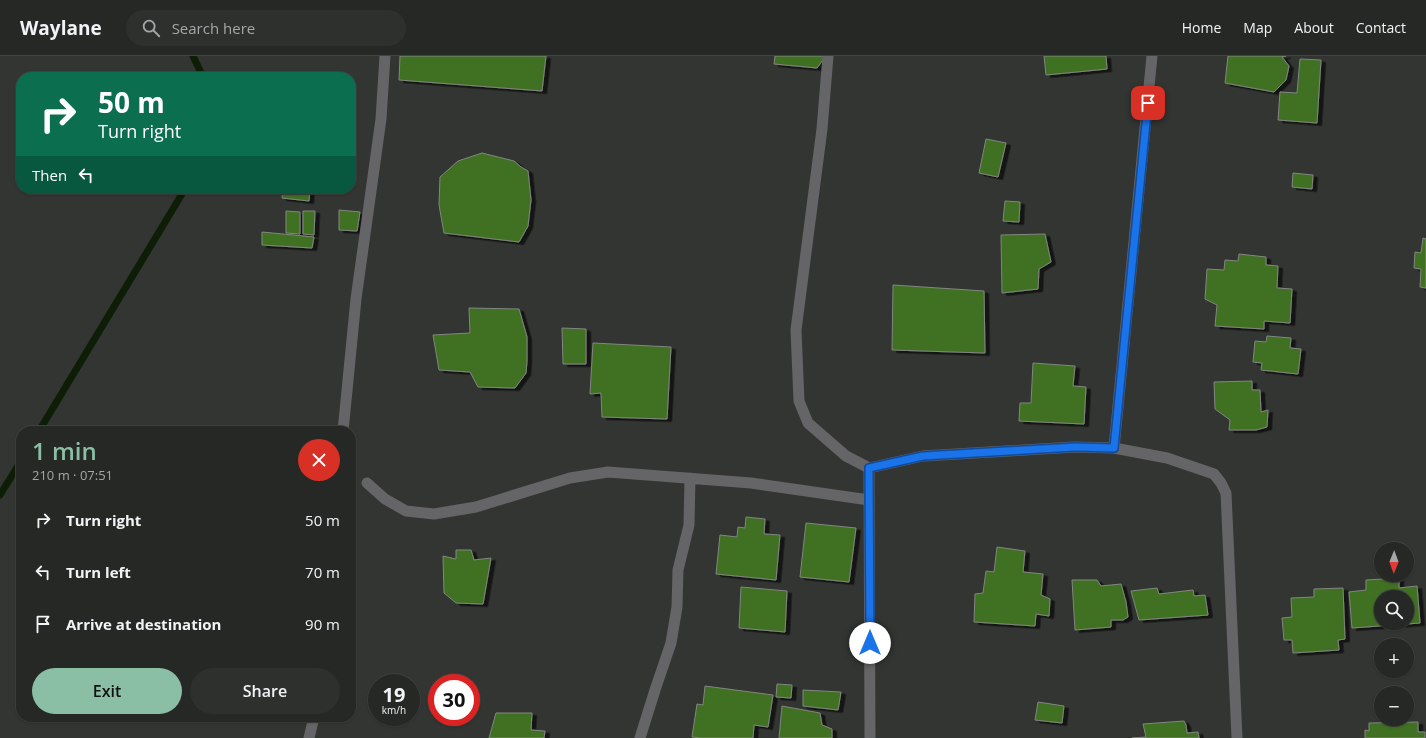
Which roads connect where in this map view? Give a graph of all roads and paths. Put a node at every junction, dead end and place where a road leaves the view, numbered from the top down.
1 (385, 56) edge
2 (828, 56) edge
3 (1152, 56) edge
4 (343, 426) edge
5 (1114, 448) junction
6 (869, 468) junction
7 (690, 478) junction
8 (367, 483) dead end
9 (869, 500) junction
10 (313, 722) edge
11 (309, 738) edge
12 (640, 738) edge
13 (870, 738) edge
14 (1237, 738) edge

1 - 4 street
2 - 6 street
3 - 5 street
5 - 6 street
5 - 14 street
6 - 9 street
7 - 8 street
7 - 9 street
7 - 12 street
9 - 13 street
10 - 11 street

